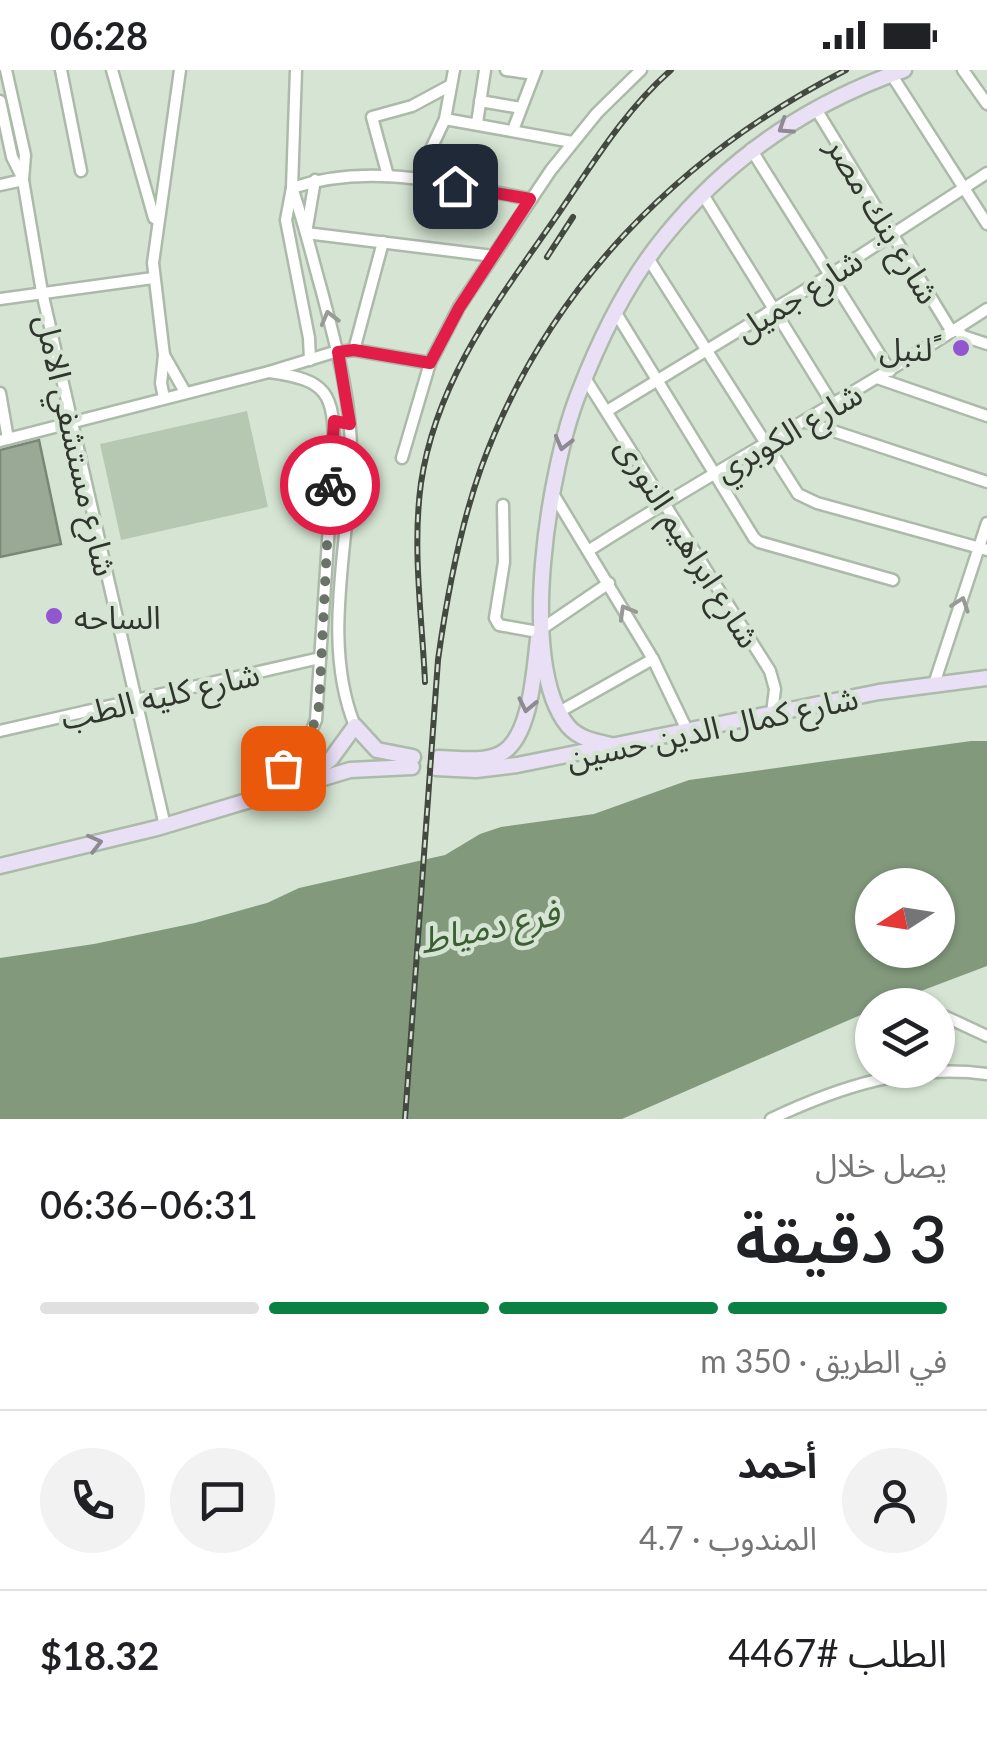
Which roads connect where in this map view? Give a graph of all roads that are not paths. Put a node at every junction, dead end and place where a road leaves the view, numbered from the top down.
1 (6, 70) edge
2 (61, 70) edge
3 (112, 70) edge
4 (180, 70) edge
5 (296, 70) edge
6 (454, 70) edge
7 (485, 70) edge
8 (506, 70) edge
9 (640, 70) edge
10 (963, 70) edge
11 (535, 72) edge
12 (897, 72) edge
13 (451, 86) junction
14 (0, 101) edge
15 (480, 101) junction
16 (987, 104) edge
17 (521, 108) junction
18 (816, 109) junction
19 (444, 119) junction
20 (477, 123) junction
21 (3, 127) edge
22 (513, 130) junction
23 (572, 142) junction
24 (751, 150) junction
25 (81, 171) dead end
26 (987, 173) edge
27 (388, 176) junction
28 (417, 179) junction
29 (24, 180) junction
30 (315, 180) junction
31 (0, 185) edge
32 (964, 187) junction
33 (292, 188) junction
34 (702, 193) junction
35 (530, 199) junction
36 (156, 224) junction
37 (987, 224) edge
38 (306, 233) junction
39 (892, 236) junction
40 (383, 242) junction
41 (493, 256) junction
42 (648, 258) junction
43 (830, 275) junction
44 (152, 278) junction
45 (42, 292) junction
46 (0, 300) edge
47 (987, 309) edge
48 (774, 310) junction
49 (616, 313) junction
50 (954, 330) junction
51 (987, 344) edge
52 (354, 350) junction
53 (707, 350) junction
54 (338, 352) junction
55 (164, 355) junction
56 (310, 360) junction
57 (430, 363) junction
58 (890, 371) junction
59 (270, 372) junction
60 (585, 378) junction
61 (657, 378) junction
62 (877, 378) junction
63 (186, 392) junction
64 (0, 394) edge
65 (164, 398) junction
66 (833, 405) junction
67 (607, 411) junction
68 (987, 416) edge
69 (334, 421) junction
70 (806, 422) junction
71 (70, 424) junction
72 (350, 424) junction
73 (4, 440) edge
74 (765, 446) junction
75 (402, 458) dead end
76 (716, 473) junction
77 (987, 482) edge
78 (552, 492) junction
79 (663, 503) junction
80 (502, 504) dead end
81 (987, 523) edge
82 (984, 549) edge
83 (588, 552) junction
84 (892, 580) dead end
85 (609, 584) junction
86 (541, 630) junction
87 (320, 658) junction
88 (653, 659) junction
89 (987, 678) edge
90 (934, 684) junction
91 (136, 700) junction
92 (558, 712) junction
93 (772, 713) junction
94 (355, 726) junction
95 (687, 730) junction
96 (0, 731) edge
97 (616, 746) junction
98 (298, 783) junction
99 (244, 800) junction
100 (165, 826) junction
101 (0, 866) edge
102 (955, 1021) edge
103 (987, 1036) edge
104 (987, 1074) edge
105 (771, 1119) edge

1 - 29 street, شارع مستشفي الامل
2 - 25 street
3 - 36 street
4 - 36 street
5 - 33 street
6 - 13 street
7 - 15 street
8 - 11 street
9 - 23 street
10 - 16 street
11 - 17 street
12 - 18 main road
12 - 32 street
13 - 19 street
13 - 27 street
14 - 21 street, شارع مستشفي الامل
15 - 17 street
15 - 20 street
17 - 22 street
18 -> 24 main road
18 - 39 street, شارع بنك مصر
19 - 20 street
19 - 28 street
20 - 22 street
21 - 29 street, شارع مستشفي الامل
22 - 23 street
23 - 35 street
24 - 34 main road
24 - 43 street
26 - 32 street, شارع جميل
27 - 28 street
27 - 30 street
28 - 35 street
29 - 31 street
29 - 45 street, شارع مستشفي الامل
30 - 33 street
30 - 38 street
32 - 37 street
32 - 39 street, شارع جميل
33 - 38 street
33 - 56 street
34 - 42 main road
34 - 48 street
35 - 41 street
36 - 44 street
38 - 40 street
54 -> 38 street
39 - 43 street, شارع جميل
39 - 50 street, شارع بنك مصر
40 - 41 street
40 - 52 street
41 - 57 street
42 - 49 main road
42 - 53 street
43 - 48 street, شارع جميل
43 - 58 street
44 - 45 street
44 - 55 street
45 - 46 street
45 - 71 street, شارع مستشفي الامل
47 - 50 street, شارع الكوبري
48 - 53 street, شارع جميل
48 - 66 street
49 - 60 main road
49 - 61 street
50 - 51 street
50 - 58 street, شارع الكوبري
52 - 54 street
52 - 57 street
53 - 61 street, شارع جميل
53 - 74 street
54 - 56 street
54 - 72 street
55 - 63 street
55 - 65 street
56 - 59 street
57 - 75 street
58 - 62 street, شارع الكوبري
59 - 63 street
59 - 69 street
60 - 67 street, شارع ابراهيم النورى
60 -> 78 main road
61 - 67 street, شارع جميل
61 - 76 street
62 - 66 street, شارع الكوبري
62 - 68 street
63 - 65 street
64 - 73 street
65 - 71 street
66 - 70 street, شارع الكوبري
67 - 79 street, شارع ابراهيم النورى
69 - 72 street
69 - 87 street
70 - 74 street, شارع الكوبري
70 - 77 street
71 - 73 street
71 - 91 street, شارع مستشفي الامل
72 - 94 street
74 - 76 street, شارع الكوبري
74 - 82 street
76 - 79 street, شارع الكوبري
76 - 84 street
78 - 83 street
78 - 86 main road
79 - 83 street, شارع الكوبري
79 - 93 street, شارع ابراهيم النورى
80 - 86 street
81 - 82 street
90 -> 82 street
83 - 85 street
85 - 86 street
88 -> 85 street
86 - 92 main road
86 -> 97 main road, شارع كمال الدين حسين
87 - 91 street, شارع كليه الطب
87 - 99 street
88 - 92 street
88 - 95 street
89 - 90 main road, شارع كمال الدين حسين
90 - 93 main road, شارع كمال الدين حسين
91 - 96 street, شارع كليه الطب
91 - 100 street, شارع مستشفي الامل
92 - 97 main road
93 - 95 main road, شارع كمال الدين حسين
94 - 98 main road
94 - 98 main road
95 - 97 main road, شارع كمال الدين حسين
98 - 99 main road
99 - 100 main road
101 -> 100 main road
102 - 103 street
104 - 105 street

